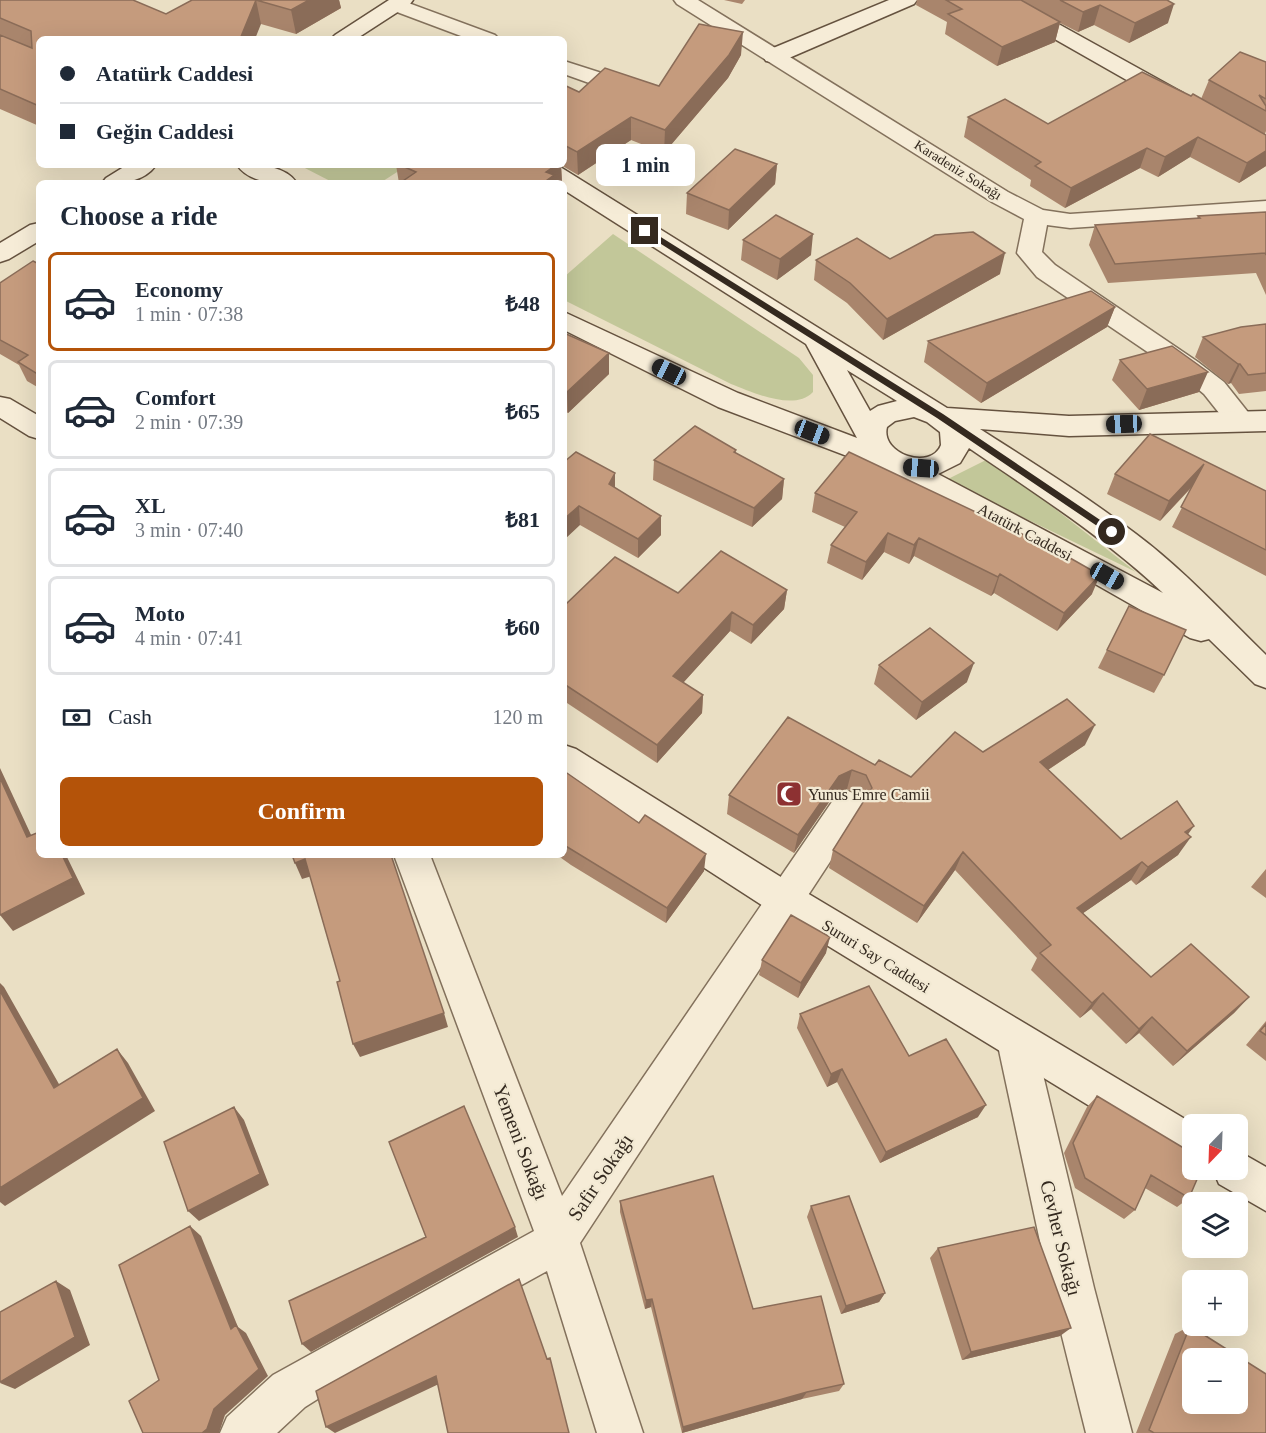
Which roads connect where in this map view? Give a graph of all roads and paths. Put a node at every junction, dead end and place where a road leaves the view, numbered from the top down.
1 (684, 0) edge
2 (907, 0) edge
3 (1000, 0) edge
4 (394, 2) edge
5 (346, 36) edge
6 (480, 36) edge
7 (774, 56) junction
8 (567, 68) edge
9 (606, 82) edge
10 (1195, 109) edge
11 (139, 168) edge
12 (255, 168) edge
13 (546, 168) edge
14 (119, 180) edge
15 (279, 180) edge
16 (565, 180) edge
17 (567, 181) edge
18 (1266, 208) edge
19 (1037, 216) junction
20 (36, 232) edge
21 (0, 254) edge
22 (567, 321) edge
23 (817, 340) junction
24 (0, 406) edge
25 (940, 416) junction
26 (1254, 421) edge
27 (1124, 424) junction
28 (1070, 426) junction
29 (36, 427) edge
30 (870, 437) junction
31 (1175, 448) edge
32 (989, 449) junction
33 (946, 461) junction
34 (894, 463) junction
35 (1257, 666) edge
36 (567, 761) edge
37 (848, 806) dead end
38 (413, 858) edge
39 (784, 899) junction
40 (1016, 1041) junction
41 (1182, 1140) edge
42 (1248, 1179) edge
43 (1266, 1190) edge
44 (558, 1239) junction
45 (243, 1433) edge
46 (620, 1433) edge
47 (1109, 1433) edge

1 - 7 street, Karadeniz Sokağı
2 - 7 street
3 - 10 street
4 - 5 street
4 - 6 street
7 - 19 street, Karadeniz Sokağı
8 - 9 street
11 - 14 street
12 - 15 street
13 - 16 street
17 - 23 street
18 - 19 street, Karadeniz Sokağı
19 - 26 street
20 - 21 street
22 - 34 street, Atatürk Caddesi
23 - 25 street
23 - 30 street
24 - 29 street
25 - 28 street
25 - 30 street, Atatürk Caddesi
25 - 32 street, Atatürk Caddesi
25 - 33 street
26 - 27 street
27 - 28 street
27 - 31 street
28 - 32 street, Atatürk Caddesi
30 - 34 street, Atatürk Caddesi
32 - 33 street, Atatürk Caddesi
32 - 35 street, Atatürk Caddesi
33 - 34 street, Atatürk Caddesi
34 - 35 street, Atatürk Caddesi
36 - 39 street, Sururi Say Caddesi
37 - 39 street, Safir Sokağı
38 - 44 street, Yemeni Sokağı
39 - 40 street, Sururi Say Caddesi
39 - 44 street, Safir Sokağı
40 - 41 street, Sururi Say Caddesi
40 - 47 street, Cevher Sokağı
42 - 43 street
44 - 45 street, Safir Sokağı
44 - 46 street, Yemeni Sokağı

